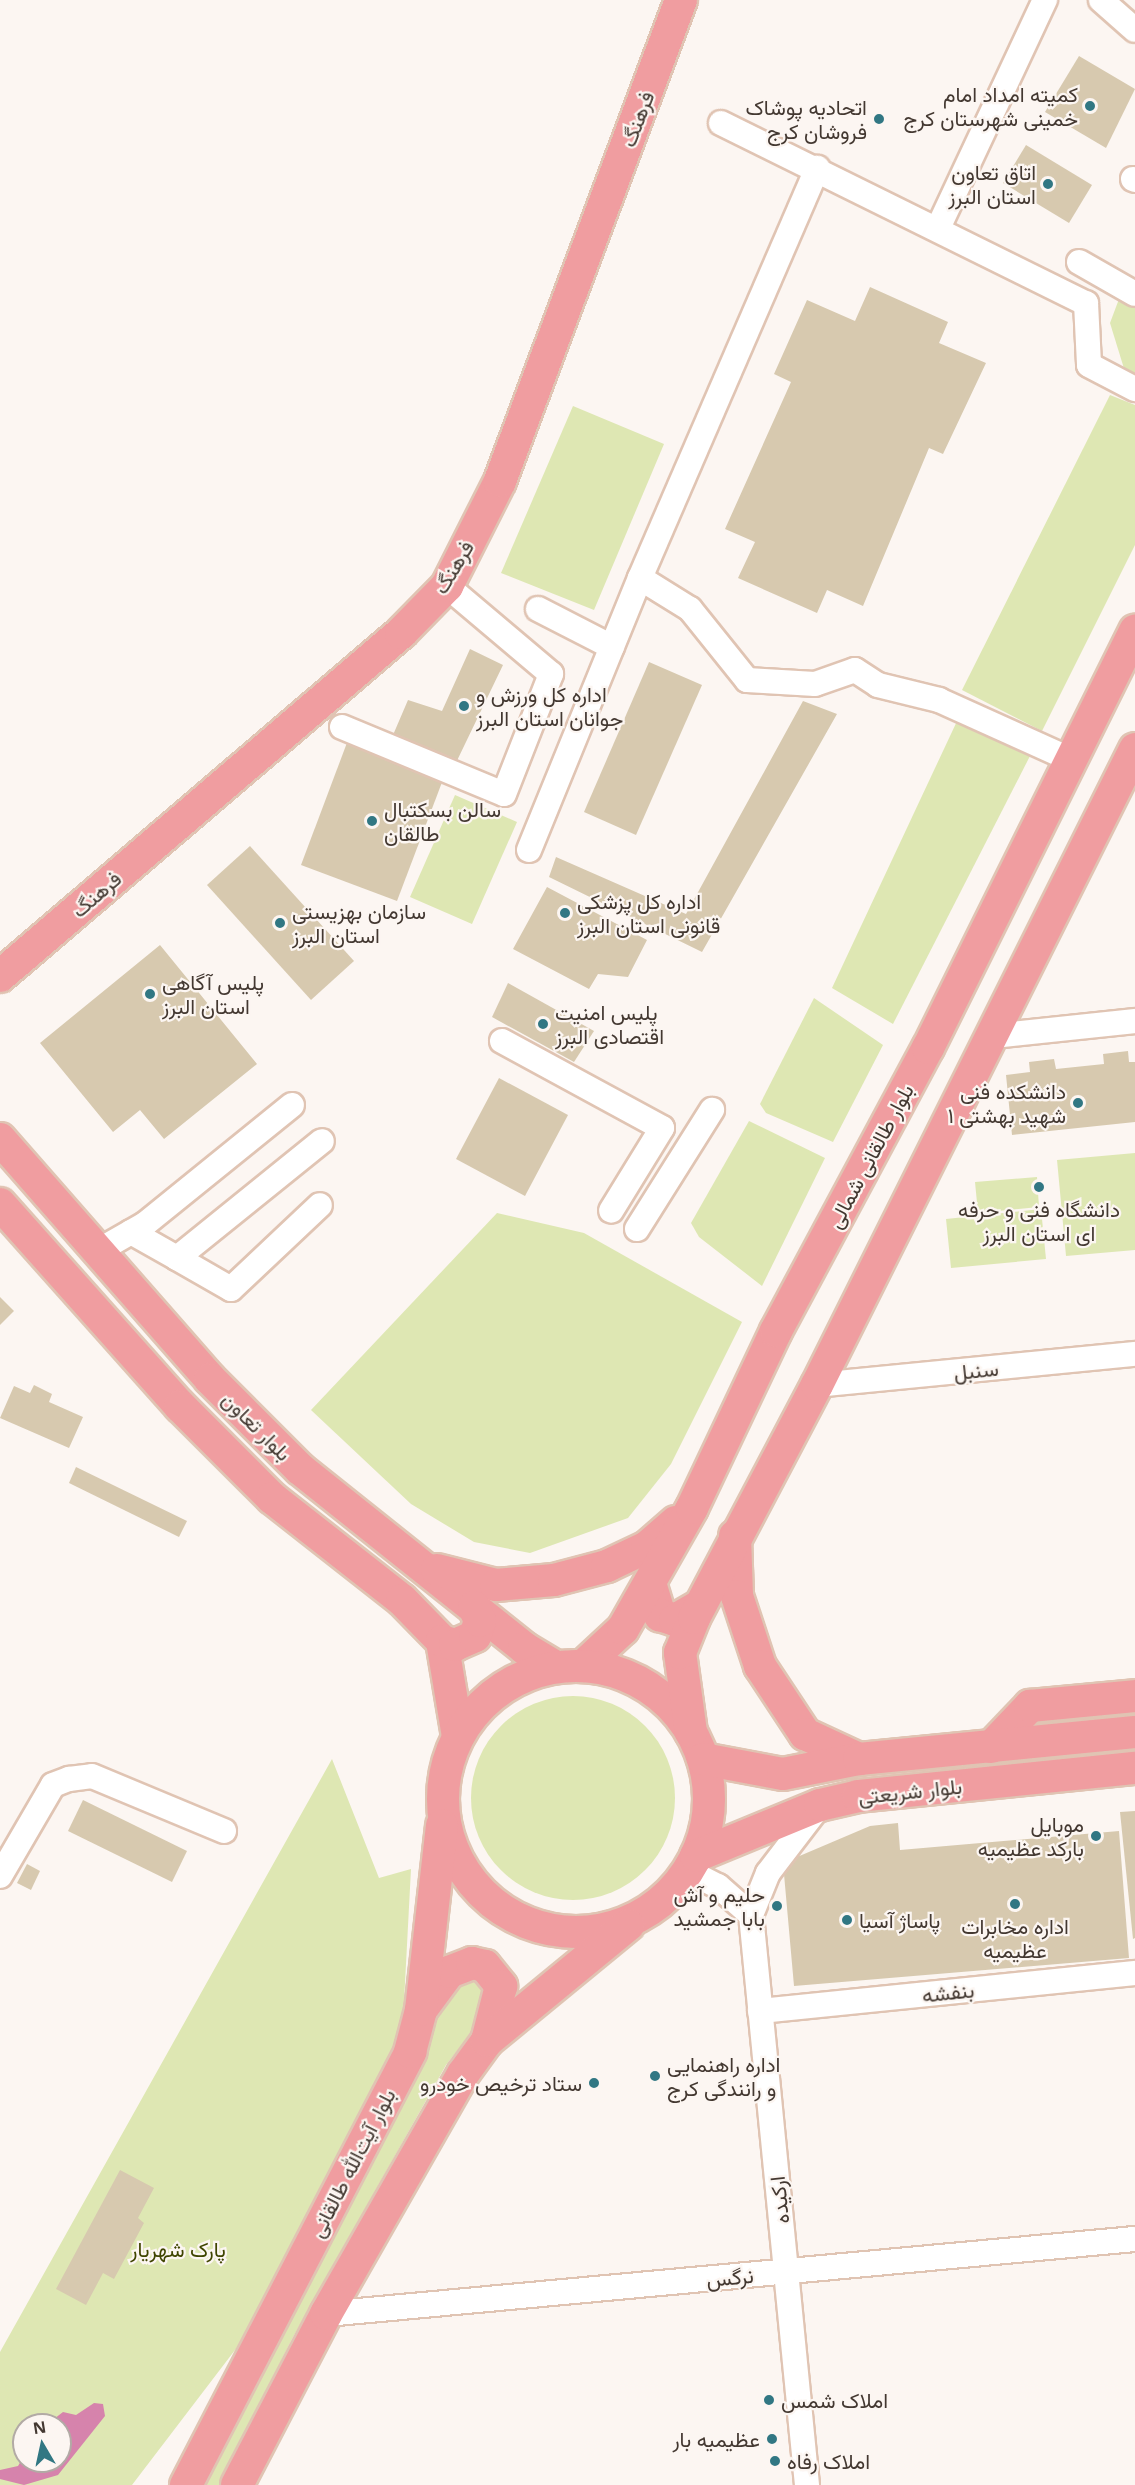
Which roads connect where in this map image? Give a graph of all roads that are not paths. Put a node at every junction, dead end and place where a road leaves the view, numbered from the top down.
1 (681, 0) edge
2 (1046, 0) edge
3 (1101, 0) edge
4 (1135, 30) edge
5 (721, 123) dead end
6 (817, 168) junction
7 (939, 226) junction
8 (1079, 262) dead end
9 (1135, 294) edge
10 (1135, 389) edge
11 (640, 578) junction
12 (447, 586) junction
13 (538, 609) dead end
14 (1135, 632) edge
15 (612, 647) junction
16 (342, 727) dead end
17 (1135, 749) edge
18 (1074, 761) junction
19 (529, 850) dead end
20 (0, 976) edge
21 (1135, 1021) edge
22 (993, 1036) junction
23 (502, 1041) dead end
24 (292, 1105) dead end
25 (712, 1110) dead end
26 (0, 1138) edge
27 (322, 1141) dead end
28 (0, 1204) edge
29 (320, 1205) dead end
30 (611, 1211) dead end
31 (637, 1229) dead end
32 (131, 1232) junction
33 (98, 1251) junction
34 (177, 1258) junction
35 (1135, 1354) edge
36 (817, 1385) junction
37 (692, 1508) junction
38 (735, 1532) junction
39 (428, 1568) junction
40 (650, 1582) junction
41 (474, 1606) junction
42 (699, 1606) junction
43 (442, 1641) junction
44 (569, 1667) junction
45 (1135, 1696) edge
46 (1135, 1732) edge
47 (458, 1737) junction
48 (697, 1746) junction
49 (991, 1747) junction
50 (859, 1760) junction
51 (1135, 1768) edge
52 (783, 1774) junction
53 (820, 1805) junction
54 (791, 1817) junction
55 (443, 1818) junction
56 (224, 1831) dead end
57 (692, 1864) junction
58 (0, 1876) edge
59 (751, 1916) junction
60 (638, 1917) junction
61 (1135, 1973) edge
62 (421, 2010) junction
63 (760, 2011) junction
64 (487, 2041) junction
65 (1135, 2239) edge
66 (786, 2271) junction
67 (326, 2314) junction
68 (211, 2434) junction
69 (173, 2485) edge
70 (186, 2485) edge
71 (237, 2485) edge
72 (807, 2485) edge

1 - 12 main road, فرهنگ
2 - 7 street
3 - 4 street
5 - 6 street
6 - 7 street
6 - 11 street
7 - 10 street
8 - 9 street
11 - 15 street
11 - 18 street
12 - 16 street
12 - 20 main road, فرهنگ
13 - 15 street
14 - 18 main road, بلوار طالقانی شمالی
15 - 19 street
17 - 22 main road
18 - 37 main road, بلوار طالقانی شمالی
21 - 22 street
22 - 36 main road
23 - 30 street
24 - 32 street
25 - 31 street
26 - 33 main road, بلوار تعاون
27 - 34 street
28 - 43 main road, بلوار تعاون
29 - 34 street
32 - 33 street
32 - 34 street
33 - 39 main road, بلوار تعاون
35 - 36 street, سنبل
36 - 38 main road
37 - 39 main road
37 - 40 main road, بلوار طالقانی شمالی
38 - 42 main road
38 - 50 main road
39 - 41 main road, بلوار تعاون
40 - 42 main road
40 - 44 main road, بلوار طالقانی شمالی
41 - 43 main road
41 - 44 main road, بلوار تعاون
42 - 48 main road
43 - 47 main road
44 - 47 main road
44 - 48 main road
45 - 49 main road
46 - 49 main road, بلوار شریعتی
47 - 55 main road
48 - 52 main road, بلوار شریعتی
48 - 57 main road
49 - 50 main road, بلوار شریعتی
50 - 52 main road, بلوار شریعتی
51 - 53 main road, بلوار شریعتی
52 - 54 main road
53 - 54 main road, بلوار شریعتی
53 - 59 street, ارکیده
54 - 57 main road, بلوار شریعتی
55 - 60 main road
55 - 62 main road, بلوار آیت‌الله طالقانی
56 - 58 street
57 - 59 street
57 - 60 main road
59 - 63 street, ارکیده
60 - 64 main road
61 - 63 street, بنفشه
62 - 64 main road
62 - 68 main road, بلوار آیت‌الله طالقانی
63 - 66 street, ارکیده
64 - 67 main road
65 - 66 street, نرگس
66 - 67 street, نرگس
66 - 72 street, ارکیده
67 - 71 main road
68 - 69 street
68 - 70 main road, بلوار آیت‌الله طالقانی

